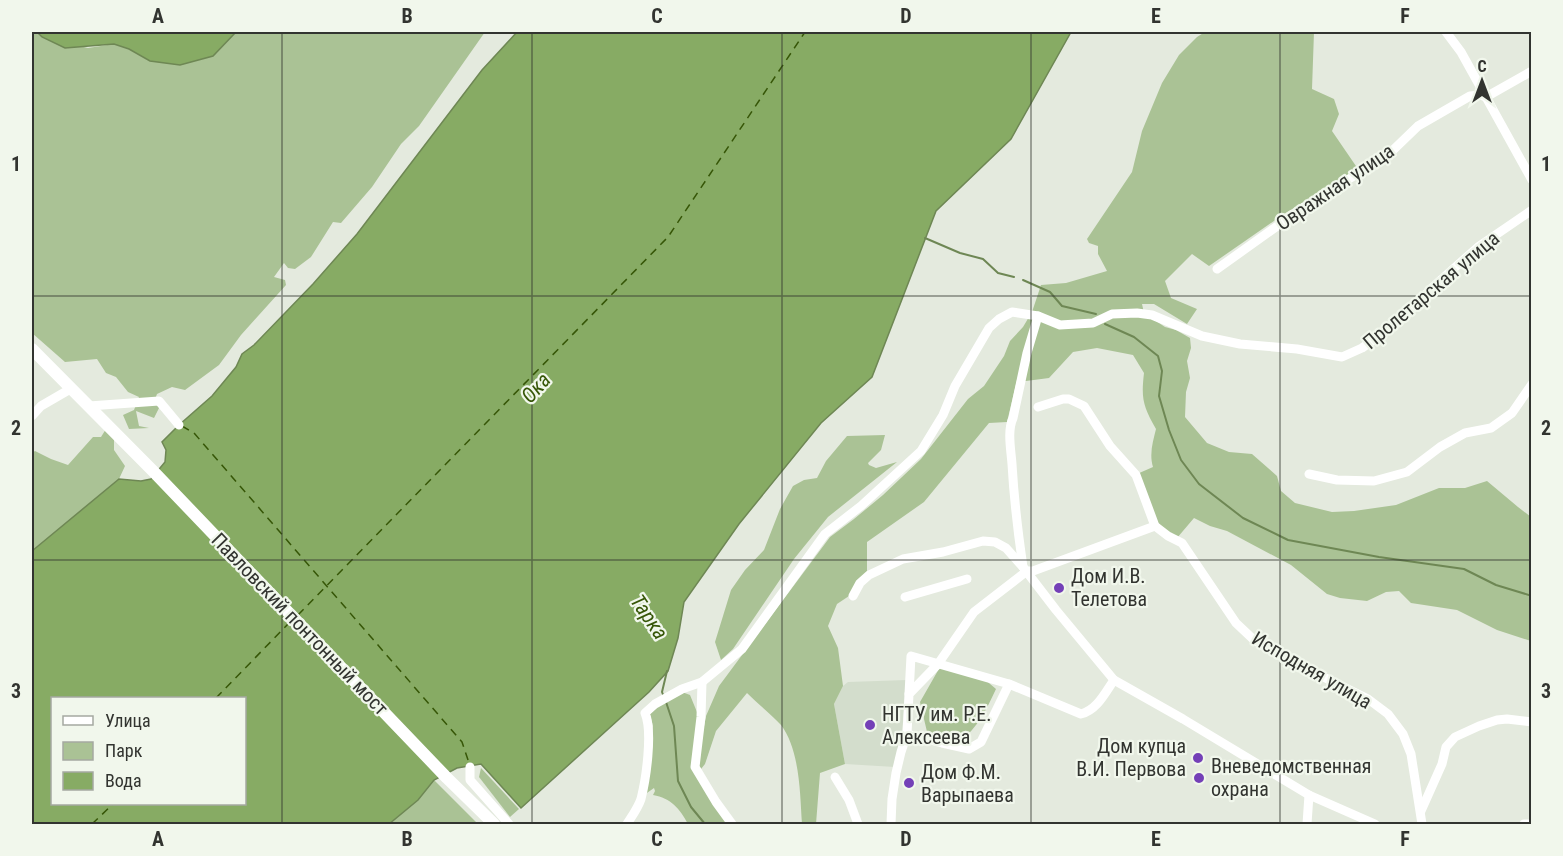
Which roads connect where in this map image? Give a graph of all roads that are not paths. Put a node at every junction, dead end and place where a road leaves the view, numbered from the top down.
1 (1446, 32) edge
2 (1532, 71) edge
3 (1486, 97) junction
4 (1532, 180) edge
5 (1532, 210) edge
6 (1217, 269) dead end
7 (1038, 316) junction
8 (32, 349) edge
9 (1532, 384) edge
10 (72, 388) junction
11 (89, 405) junction
12 (1038, 407) dead end
13 (32, 416) edge
14 (179, 425) dead end
15 (1309, 474) dead end
16 (1155, 526) junction
17 (1025, 569) junction
18 (967, 579) dead end
19 (853, 596) dead end
20 (905, 597) dead end
21 (938, 664) junction
22 (1114, 680) junction
23 (702, 682) junction
24 (1009, 684) junction
25 (909, 694) junction
26 (1532, 722) edge
27 (907, 734) junction
28 (470, 767) dead end
29 (834, 777) dead end
30 (1309, 795) junction
31 (1421, 811) junction
32 (1304, 824) edge
33 (1532, 824) edge
34 (494, 825) edge
35 (509, 825) edge
36 (627, 825) edge
37 (732, 825) edge
38 (858, 825) edge
39 (891, 825) edge
40 (1375, 825) edge
41 (1422, 825) edge
42 (1524, 825) edge

1 - 3 street
2 - 3 street, Овражная улица
3 - 4 street
3 - 6 street, Овражная улица
5 - 7 street, Пролетарская улица
7 - 17 street
7 - 23 street, Пролетарская улица
8 - 10 main road, Павловский понтонный мост
9 - 15 street
10 - 11 main road, Павловский понтонный мост
10 - 13 street
11 - 14 street
11 - 34 main road, Павловский понтонный мост
12 - 16 street
16 - 17 street
16 - 31 street, Исподняя улица
17 - 19 street
17 - 21 street
17 - 22 street
18 - 20 street
21 - 24 street
21 - 25 street
21 - 25 street
22 - 24 street
22 - 30 street
23 - 36 street
23 - 37 street
24 - 27 street
25 - 27 street
26 - 31 street, Исподняя улица
27 - 39 street
28 - 35 street
29 - 38 street
30 - 32 street
30 - 40 street
31 - 41 street, Исподняя улица
33 - 42 street

